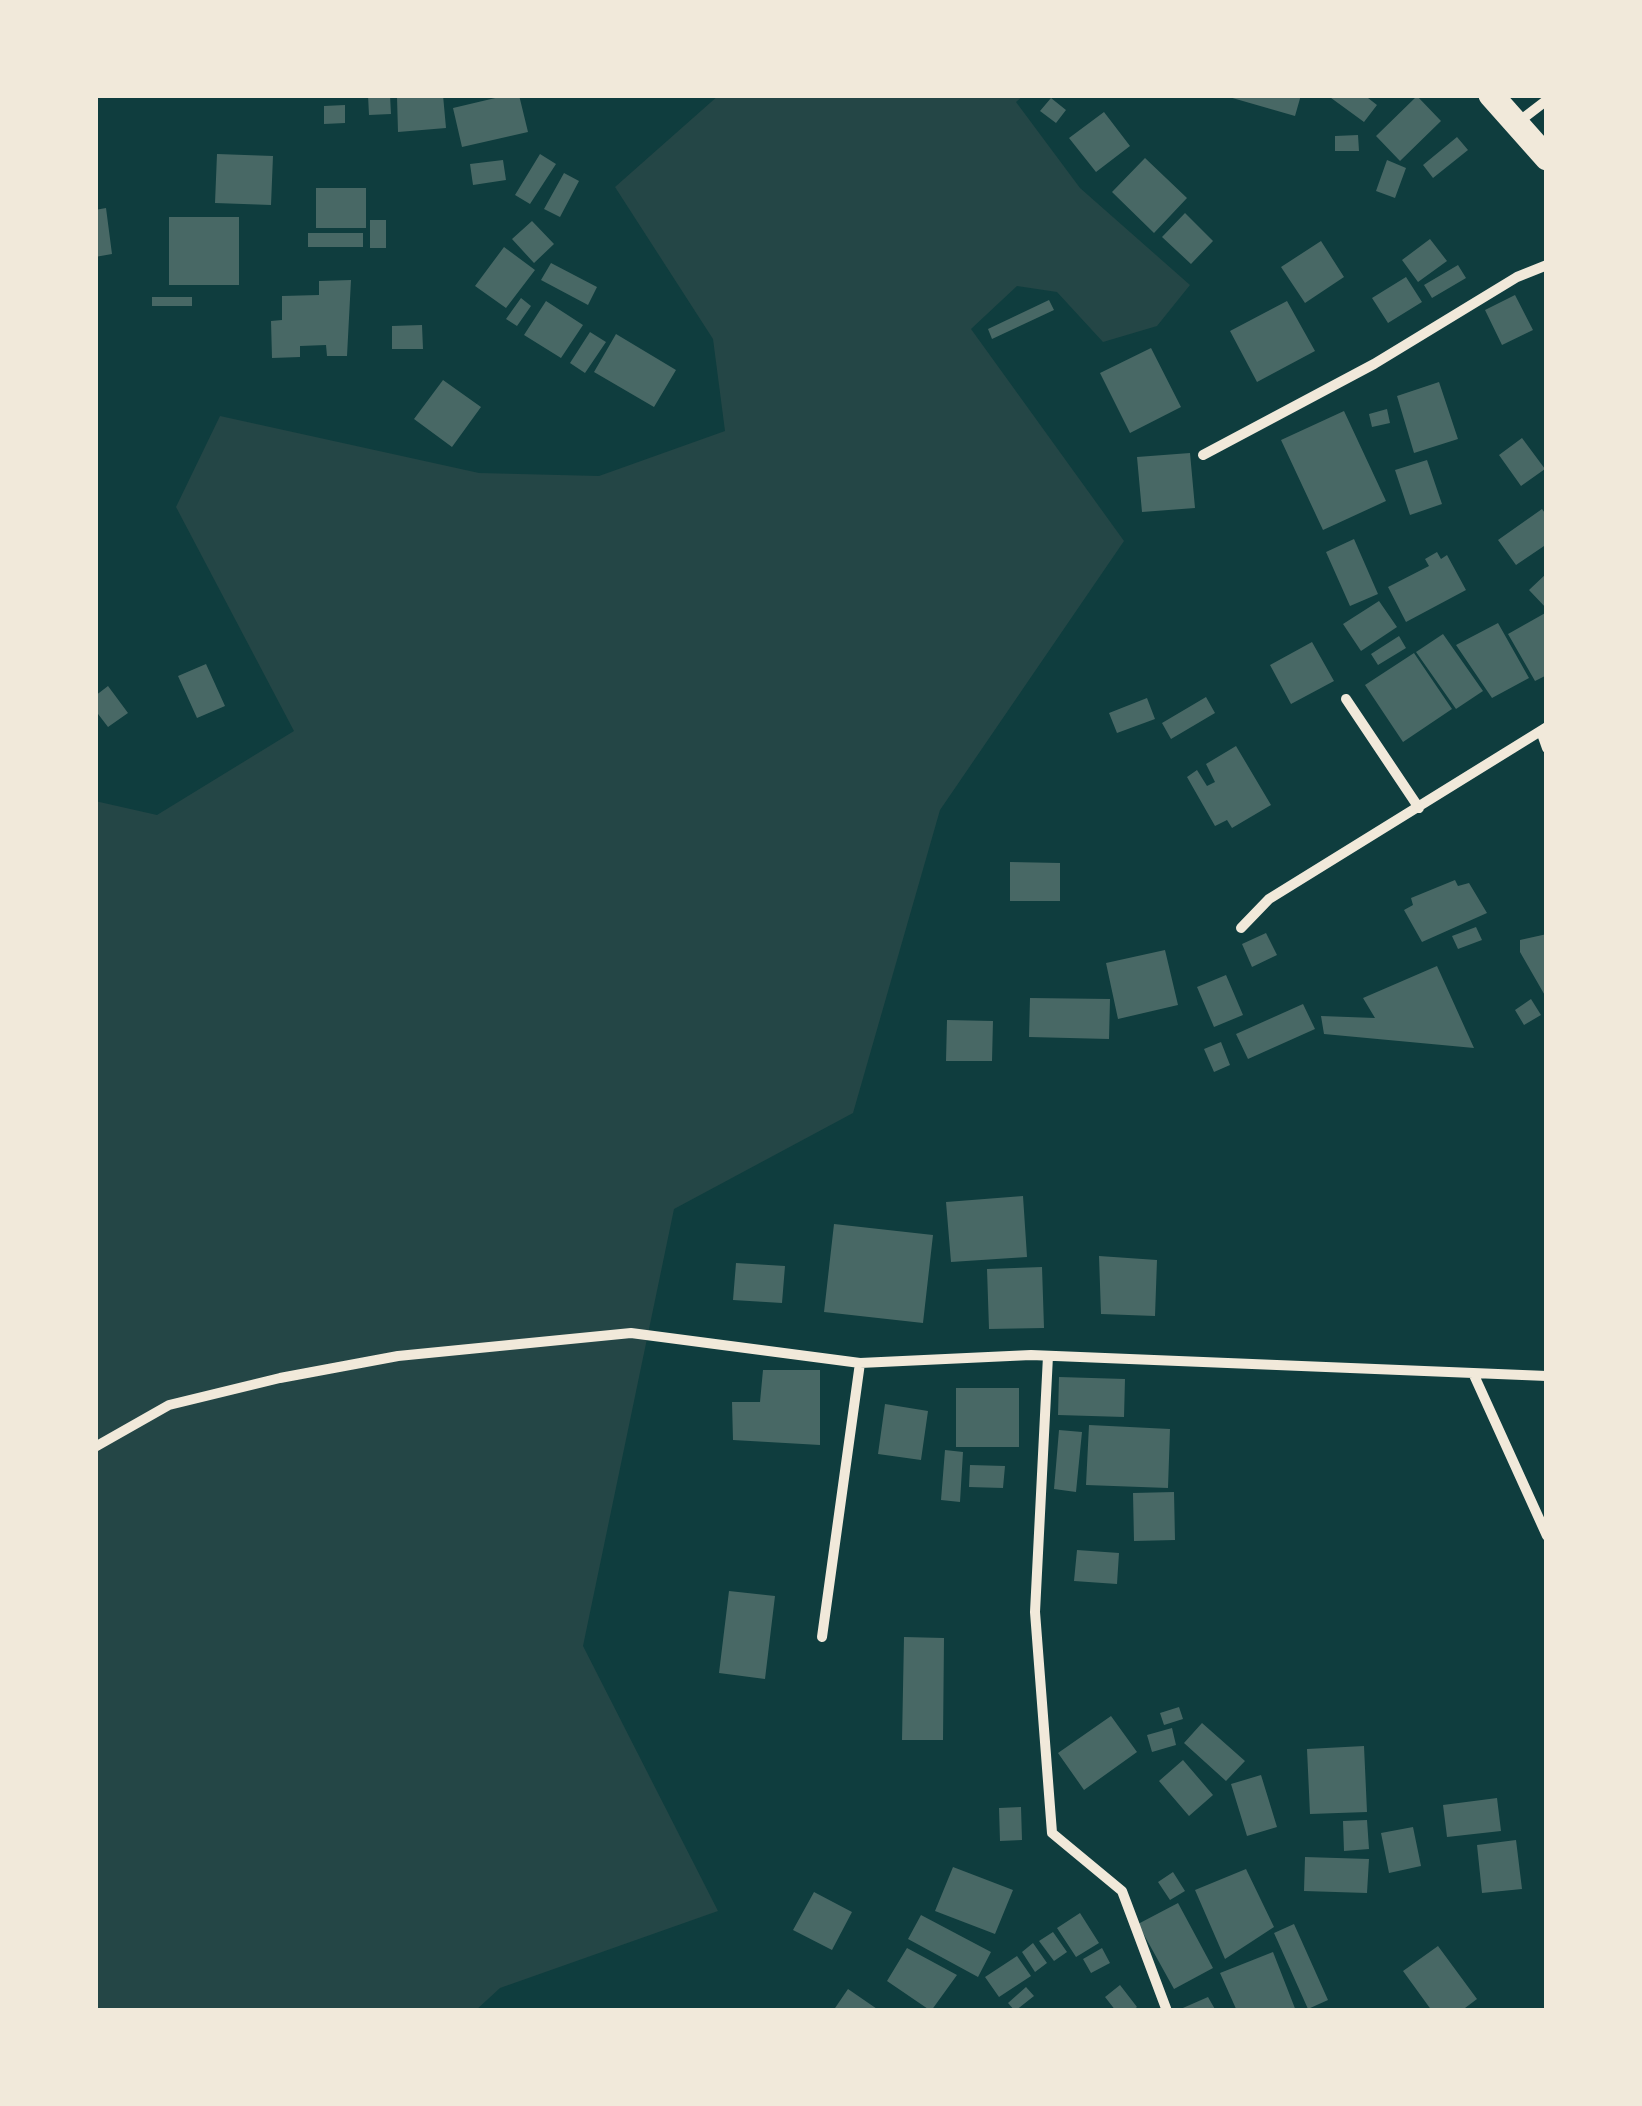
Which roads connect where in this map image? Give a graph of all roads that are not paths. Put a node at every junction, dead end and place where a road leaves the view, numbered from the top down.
1 (1491, 95) edge
2 (1547, 100) edge
3 (1516, 123) junction
4 (1547, 158) edge
5 (1547, 265) edge
6 (1203, 456) dead end
7 (1346, 699) dead end
8 (1544, 729) edge
9 (1547, 748) edge
10 (1419, 808) junction
11 (1241, 928) dead end
12 (1048, 1356) junction
13 (860, 1362) junction
14 (1473, 1372) junction
15 (1547, 1376) edge
16 (95, 1447) edge
17 (1547, 1536) edge
18 (822, 1636) dead end
19 (1166, 2011) edge

1 - 3 highway
2 - 3 street
3 - 4 highway
5 - 6 street
7 - 10 street
8 - 9 street
8 - 10 street
10 - 11 street
12 - 13 street
12 - 14 street
12 - 19 street
13 - 16 street
13 - 18 street
14 - 15 street
14 - 17 street

